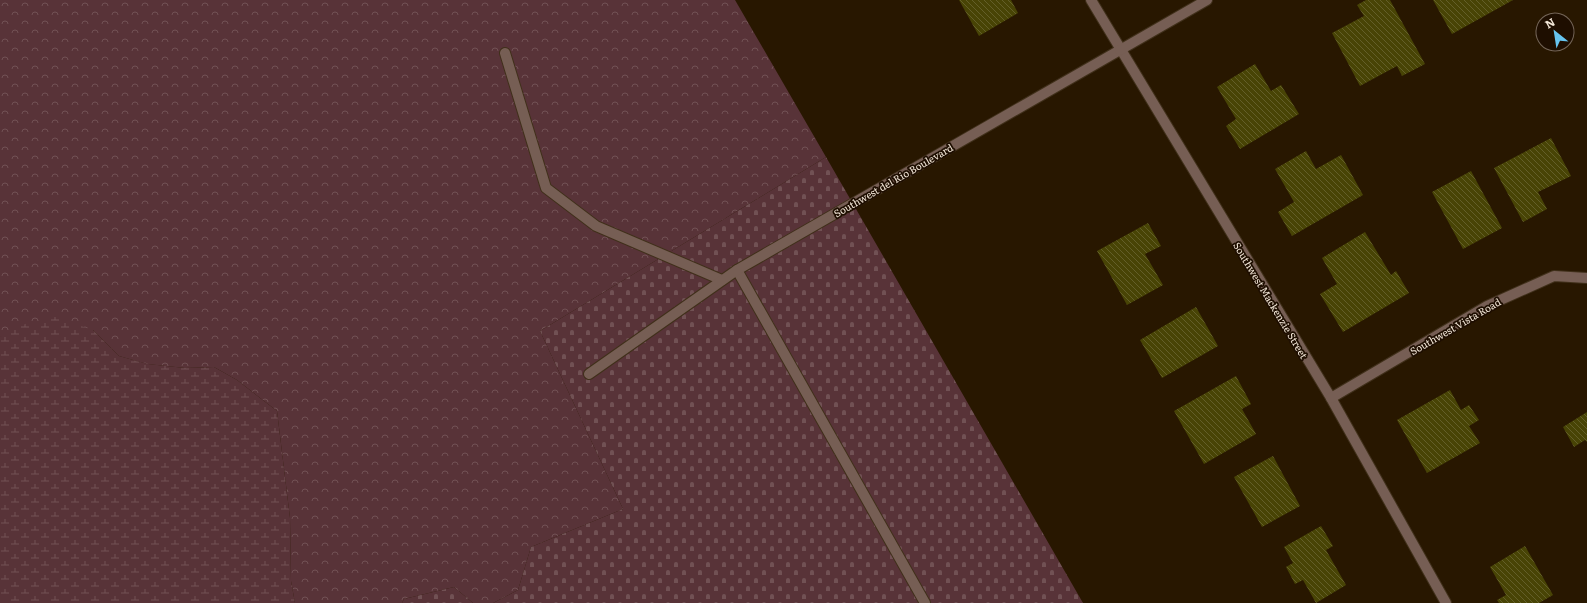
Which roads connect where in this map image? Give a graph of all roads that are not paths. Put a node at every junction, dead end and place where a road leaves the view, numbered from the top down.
1 (1091, 0) edge
2 (1207, 0) edge
3 (1120, 50) junction
4 (505, 53) dead end
5 (737, 270) junction
6 (1587, 278) edge
7 (722, 280) junction
8 (589, 374) dead end
9 (1331, 398) junction
10 (924, 603) edge
11 (1446, 603) edge

1 - 3 street, Southwest Mackenzie Street
2 - 3 street, Southwest del Rio Boulevard
3 - 5 street, Southwest del Rio Boulevard
3 - 9 street, Southwest Mackenzie Street
4 - 7 street
5 - 7 street, Southwest del Rio Boulevard
5 - 10 street
6 - 9 street, Southwest Vista Road
7 - 8 street, Southwest del Rio Boulevard
9 - 11 street, Southwest Mackenzie Street

